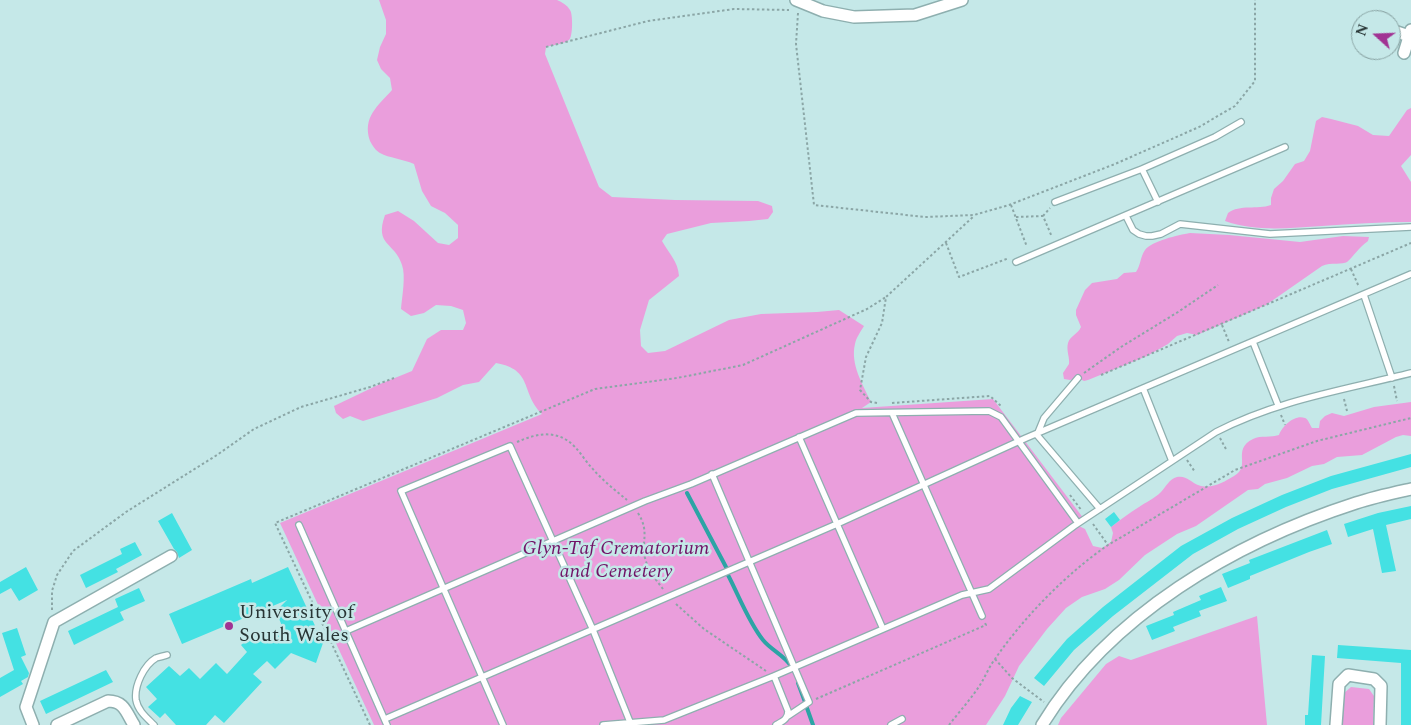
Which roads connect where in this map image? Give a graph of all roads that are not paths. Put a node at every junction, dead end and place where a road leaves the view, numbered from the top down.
1 (962, 0) edge
2 (797, 3) edge
3 (1410, 33) edge
4 (1404, 53) dead end
5 (1241, 122) dead end
6 (1285, 147) dead end
7 (1142, 169) junction
8 (1055, 202) dead end
9 (1158, 202) junction
10 (1126, 216) junction
11 (1411, 227) edge
12 (1016, 262) road end
13 (1411, 274) edge
14 (1363, 295) junction
15 (1253, 342) junction
16 (1411, 373) edge
17 (1078, 378) road end
18 (1392, 378) junction
19 (1144, 388) junction
20 (1278, 405) junction
21 (892, 413) junction
22 (1037, 435) junction
23 (799, 437) junction
24 (1020, 442) junction
25 (1172, 461) junction
26 (712, 474) junction
27 (924, 485) junction
28 (1411, 489) edge
29 (1100, 509) junction
30 (837, 524) junction
31 (1078, 524) junction
32 (299, 525) dead end
33 (553, 541) junction
34 (171, 556) dead end
35 (748, 561) junction
36 (444, 588) junction
37 (971, 593) junction
38 (982, 616) road end
39 (883, 629) junction
40 (593, 630) junction
41 (346, 631) junction
42 (168, 655) dead end
43 (795, 667) junction
44 (774, 676) junction
45 (482, 677) junction
46 (788, 716) junction
47 (902, 719) dead end
48 (386, 722) edge
49 (630, 722) junction
50 (664, 722) edge
51 (34, 725) edge
52 (57, 725) edge
53 (134, 725) edge
54 (154, 725) edge
55 (503, 725) edge
56 (603, 725) edge
57 (776, 725) edge
58 (891, 725) edge
59 (1042, 725) edge
60 (1336, 725) edge
61 (1380, 725) edge

1 - 2 street
3 - 4 street
5 - 7 lane
6 - 9 lane
7 - 8 lane
7 - 9 lane
9 - 10 lane
10 - 11 lane
10 - 12 lane
13 - 14 lane
14 - 15 lane
14 - 18 lane
15 - 19 lane
15 - 20 lane
16 - 18 lane
17 - 22 lane
18 - 20 lane
19 - 22 lane
19 - 25 lane
20 - 25 lane
21 - 23 lane
21 - 24 lane
21 - 27 lane
22 - 24 lane
22 - 29 lane
23 - 26 lane
23 - 30 lane
24 - 27 lane
24 - 31 lane
25 - 29 lane
26 - 33 lane
26 - 35 lane
27 - 30 lane
27 - 37 lane
28 - 59 street
29 - 31 lane
30 - 35 lane
30 - 39 lane
31 - 37 lane
32 - 41 lane
33 - 36 lane
33 - 36 lane
33 - 40 lane
34 - 51 street
35 - 40 lane
35 - 43 lane
36 - 41 lane
36 - 45 lane
37 - 38 lane
37 - 39 lane
39 - 43 lane
40 - 45 lane
40 - 49 lane
41 - 48 lane
42 - 54 lane
43 - 44 lane
43 - 46 lane
44 - 46 lane
44 - 50 lane
45 - 48 lane
45 - 55 lane
46 - 57 lane
47 - 58 lane
49 - 50 lane
49 - 56 lane
52 - 53 street
60 - 61 street

